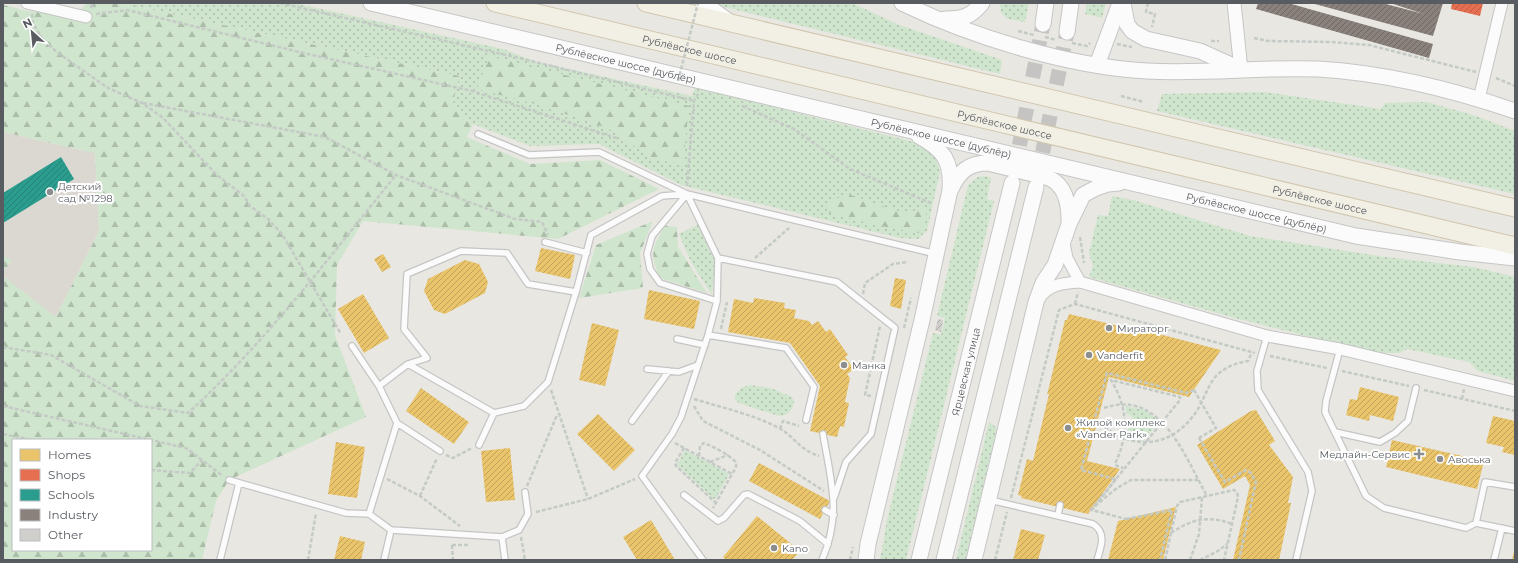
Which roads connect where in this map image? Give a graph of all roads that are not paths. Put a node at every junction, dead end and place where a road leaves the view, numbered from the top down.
1 (371, 3) edge
2 (495, 3) edge
3 (646, 3) edge
4 (703, 3) edge
5 (902, 3) edge
6 (982, 3) edge
7 (1046, 3) edge
8 (1071, 3) edge
9 (1120, 3) edge
10 (1124, 3) edge
11 (1234, 3) edge
12 (1502, 3) edge
13 (29, 4) edge
14 (86, 18) road end
15 (935, 19) junction
16 (1043, 24) tunnel mouth
17 (739, 26) junction
18 (1067, 32) tunnel mouth
19 (1097, 65) junction
20 (1241, 70) junction
21 (1479, 99) junction
22 (1515, 111) edge
23 (908, 129) junction
24 (478, 134) dead end
25 (1012, 183) tunnel mouth
26 (1128, 183) junction
27 (1036, 187) tunnel mouth
28 (950, 190) junction
29 (687, 194) junction
30 (1515, 208) edge
31 (1069, 224) junction
32 (545, 242) dead end
33 (1064, 242) junction
34 (1515, 246) edge
35 (587, 253) junction
36 (936, 254) junction
37 (718, 258) junction
38 (1515, 258) edge
39 (1080, 282) junction
40 (576, 292) junction
41 (717, 301) junction
42 (1036, 302) junction
43 (708, 335) junction
44 (1267, 336) junction
45 (677, 339) dead end
46 (705, 345) junction
47 (352, 346) dead end
48 (1340, 349) junction
49 (408, 364) junction
50 (698, 365) junction
51 (647, 369) dead end
52 (670, 371) junction
53 (379, 386) junction
54 (1416, 388) road end
55 (1515, 391) edge
56 (494, 413) junction
57 (806, 420) road end
58 (632, 421) dead end
59 (397, 423) junction
60 (1335, 432) junction
61 (823, 434) dead end
62 (479, 445) road end
63 (440, 451) road end
64 (229, 480) road end
65 (239, 483) junction
66 (1515, 487) edge
67 (525, 492) road end
68 (684, 495) dead end
69 (834, 498) junction
70 (990, 500) junction
71 (1060, 505) dead end
72 (825, 510) dead end
73 (369, 514) junction
74 (834, 515) junction
75 (1058, 515) junction
76 (1476, 523) junction
77 (1502, 528) junction
78 (391, 530) junction
79 (1515, 531) edge
80 (502, 537) junction
81 (828, 544) junction
82 (220, 560) edge
83 (384, 560) edge
84 (505, 560) edge
85 (703, 560) edge
86 (822, 560) edge
87 (866, 560) edge
88 (918, 560) edge
89 (944, 560) edge
90 (974, 560) edge
91 (1097, 560) edge
92 (1296, 560) edge
93 (1494, 560) edge

1 - 23 main road, Рублёвское шоссе (дублёр)
2 - 34 main road, Рублёвское шоссе
3 - 17 main road
4 - 17 main road
5 - 15 main road
6 - 15 main road
7 - 16 main road
8 - 18 main road
9 - 19 main road
10 - 20 main road
11 - 20 street
12 - 21 street
13 - 14 street
15 - 19 main road
17 - 30 main road
19 - 20 main road
20 - 21 main road
21 - 22 main road
23 - 26 main road, Рублёвское шоссе (дублёр)
23 - 28 main road
24 - 29 lane
25 - 88 main road, Ярцевская улица
26 - 31 main road
26 - 38 main road, Рублёвское шоссе (дублёр)
27 - 89 main road
28 - 31 main road
28 - 36 main road
29 - 35 lane
29 - 36 lane
29 - 37 lane
29 - 41 lane
31 - 33 main road
32 - 35 lane
33 - 39 street
33 - 42 main road
35 - 40 lane
36 - 87 main road
37 - 41 lane
37 - 69 lane
39 - 42 street
39 - 44 street
40 - 49 lane
40 - 56 lane
41 - 43 lane
42 - 70 main road
43 - 46 lane
43 - 57 lane
44 - 48 street
44 - 92 lane
45 - 46 lane
46 - 50 lane
47 - 53 lane
48 - 55 street
48 - 60 lane
49 - 53 lane
49 - 56 lane
50 - 52 lane
50 - 85 lane
51 - 52 lane
52 - 58 lane
53 - 59 lane
54 - 60 lane
56 - 62 lane
59 - 63 lane
59 - 73 lane
60 - 76 lane
61 - 69 lane
64 - 65 lane
65 - 73 lane
65 - 82 lane
66 - 76 lane
67 - 80 lane
68 - 81 lane
69 - 74 lane
70 - 75 lane
70 - 90 main road
71 - 75 lane
72 - 74 lane
73 - 78 lane
74 - 81 lane
75 - 91 lane
76 - 77 lane
77 - 79 lane
77 - 93 lane
78 - 80 lane
78 - 83 lane
80 - 84 lane
81 - 86 lane

